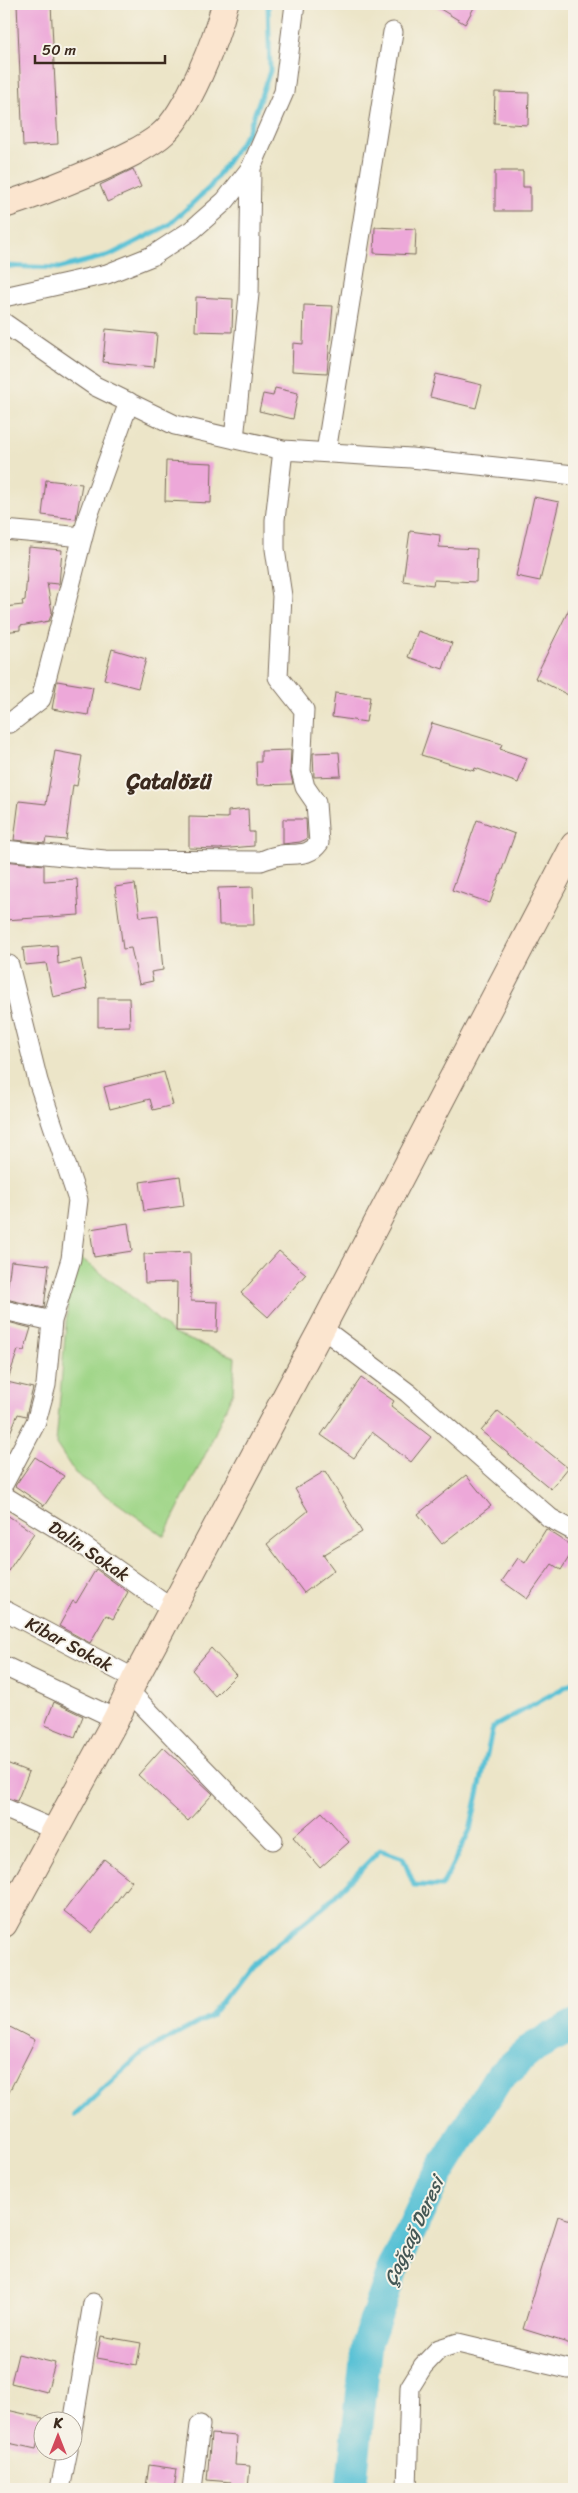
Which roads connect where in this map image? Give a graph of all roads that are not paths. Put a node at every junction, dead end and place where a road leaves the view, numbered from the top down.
1 (225, 4) edge
2 (296, 4) edge
3 (393, 32) dead end
4 (251, 168) junction
5 (4, 205) edge
6 (4, 297) edge
7 (4, 323) edge
8 (129, 402) junction
9 (234, 438) junction
10 (284, 450) junction
11 (326, 452) junction
12 (574, 475) edge
13 (4, 530) edge
14 (83, 537) junction
15 (10, 723) dead end
16 (574, 845) edge
17 (4, 850) edge
18 (9, 965) dead end
19 (4, 1310) edge
20 (52, 1321) junction
21 (322, 1328) junction
22 (4, 1483) edge
23 (4, 1496) edge
24 (574, 1531) edge
25 (4, 1610) edge
26 (173, 1610) junction
27 (4, 1666) edge
28 (132, 1685) junction
29 (116, 1719) junction
30 (4, 1808) edge
31 (56, 1830) junction
32 (273, 1840) dead end
33 (5, 1919) edge
34 (93, 2303) dead end
35 (568, 2369) dead end
36 (75, 2410) edge
37 (200, 2424) dead end
38 (66, 2460) edge
39 (60, 2489) edge
40 (192, 2489) edge
41 (407, 2489) edge

1 - 5 main road
2 - 4 street
3 - 11 street
4 - 6 street
4 - 9 street
7 - 8 street
8 - 9 street
8 - 14 street
9 - 10 street
10 - 11 street
10 - 17 street
11 - 12 street
13 - 14 street
14 - 15 street
16 - 21 main road
18 - 20 street
19 - 20 street
20 - 22 street
21 - 24 street
21 - 26 main road
23 - 26 street, Dalin Sokak
25 - 28 street, Kibar Sokak
26 - 28 main road
27 - 29 street
28 - 29 main road
28 - 32 street, Kibar Sokak
29 - 31 main road
30 - 31 street
31 - 33 main road
34 - 36 street
35 - 41 street
37 - 40 street
38 - 39 street

